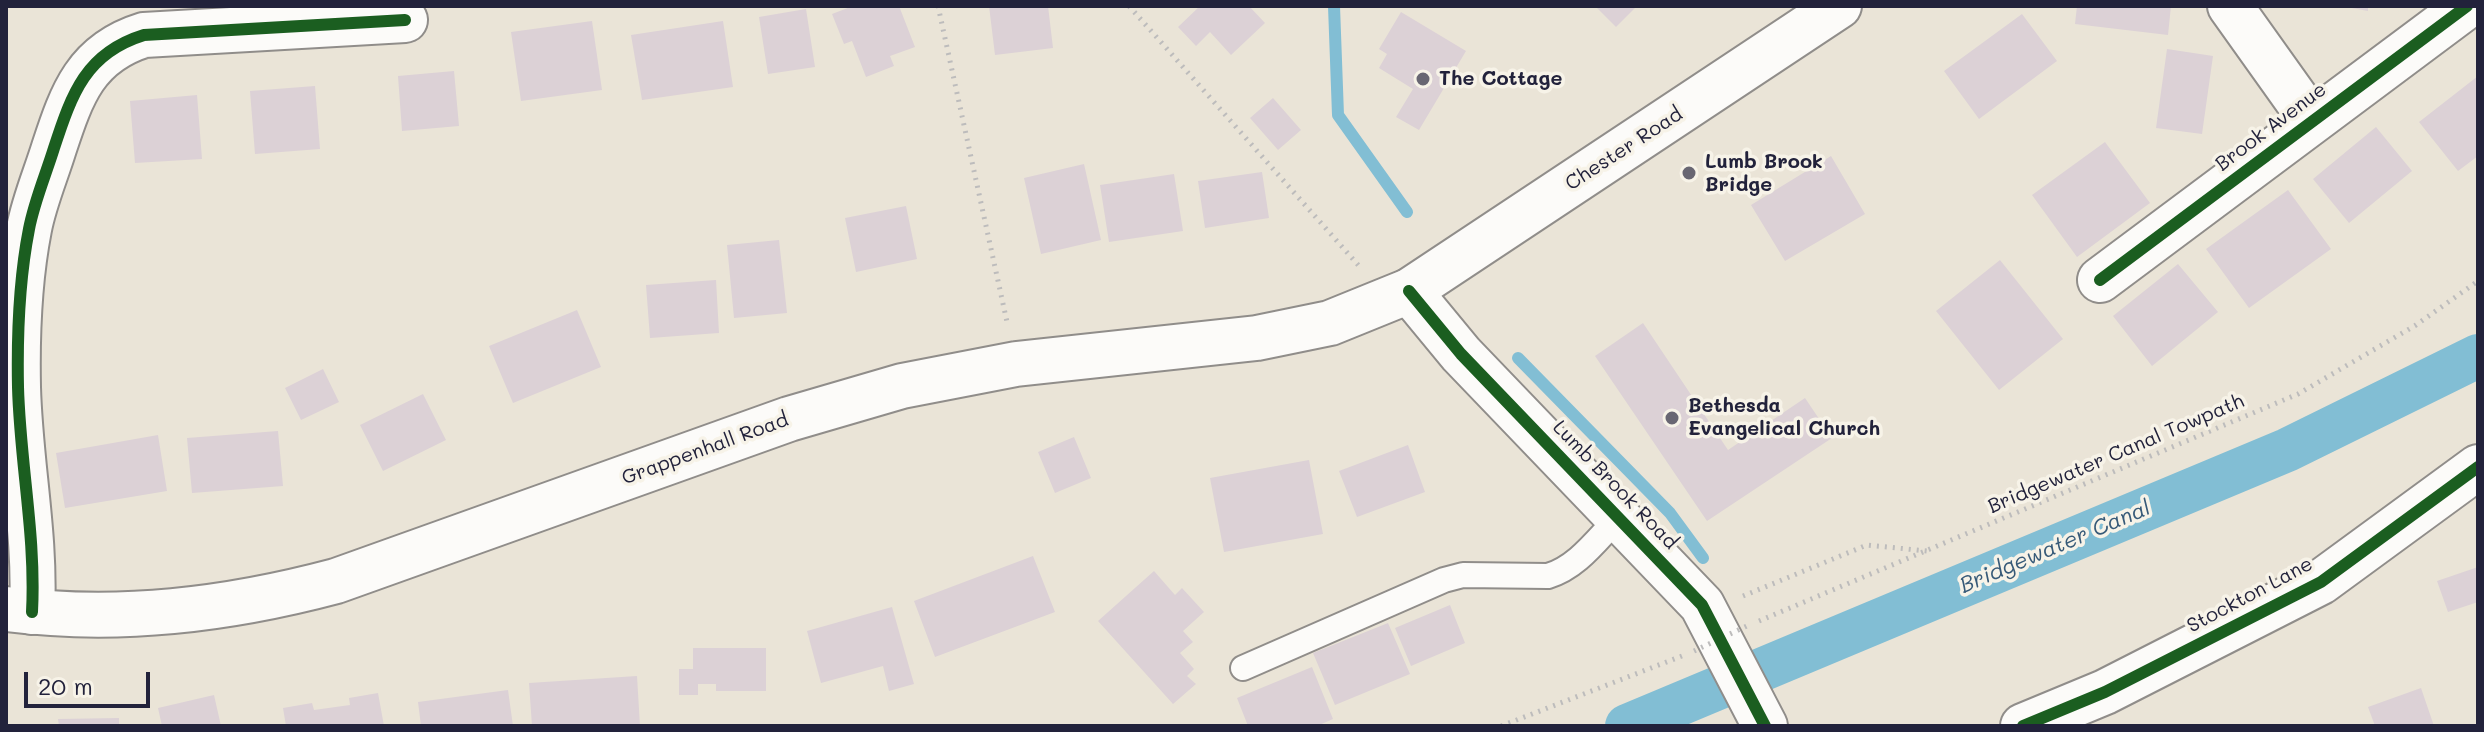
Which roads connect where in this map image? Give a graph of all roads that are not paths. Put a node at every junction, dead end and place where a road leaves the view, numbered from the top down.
1 (1839, 6) edge
2 (2230, 6) edge
3 (2467, 6) edge
4 (405, 20) dead end
5 (2312, 121) junction
6 (2100, 280) dead end
7 (1409, 291) junction
8 (2478, 467) edge
9 (1619, 517) junction
10 (19, 611) edge
11 (1243, 668) dead end
12 (1765, 726) edge
13 (2023, 726) edge

1 - 7 street, Chester Road
2 - 5 street, Brook Avenue
3 - 5 street, Brook Avenue
4 - 10 street
5 - 6 street, Brook Avenue
7 - 9 street, Lumb Brook Road
7 - 10 street, Grappenhall Road
8 - 13 street, Stockton Lane
9 - 11 lane
9 - 12 street, Lumb Brook Road

